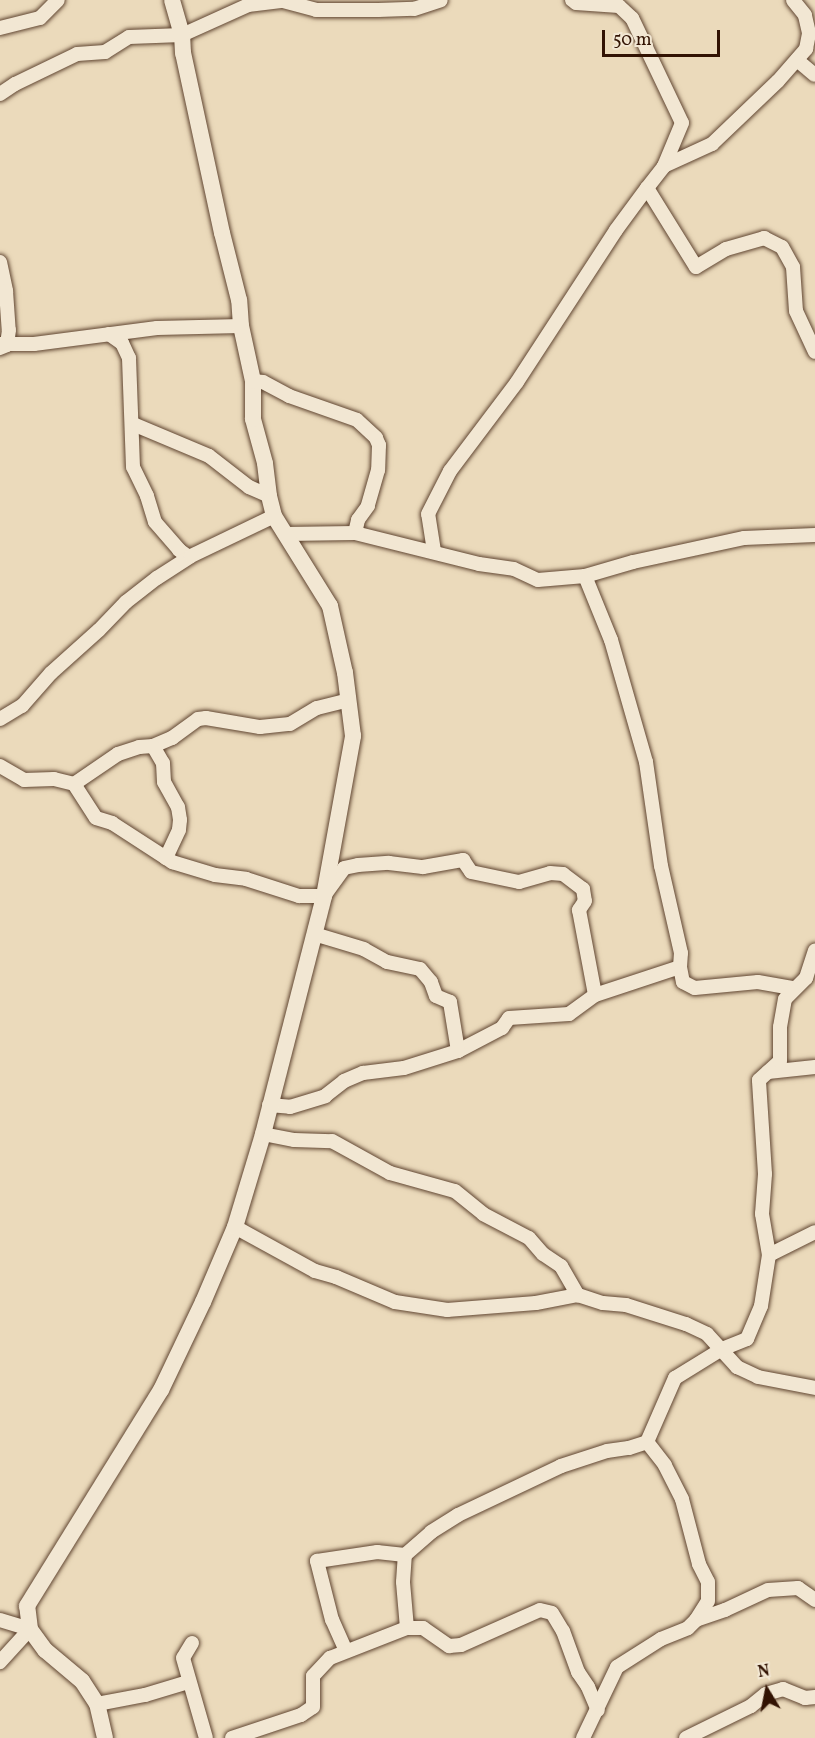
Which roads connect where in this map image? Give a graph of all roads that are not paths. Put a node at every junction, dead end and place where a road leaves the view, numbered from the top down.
1 (58, 0) edge
2 (172, 0) edge
3 (441, 0) edge
4 (572, 0) edge
5 (793, 0) edge
6 (0, 28) edge
7 (812, 32) edge
8 (182, 35) junction
9 (797, 60) junction
10 (815, 75) edge
11 (0, 94) edge
12 (664, 166) junction
13 (647, 188) junction
14 (0, 262) edge
15 (241, 326) junction
16 (109, 334) junction
17 (2, 346) edge
18 (815, 352) edge
19 (253, 381) junction
20 (133, 424) junction
21 (269, 496) junction
22 (274, 516) junction
23 (355, 533) junction
24 (285, 534) junction
25 (815, 536) edge
26 (434, 551) junction
27 (189, 557) junction
28 (585, 576) junction
29 (348, 699) junction
30 (0, 720) edge
31 (153, 746) junction
32 (0, 766) edge
33 (74, 784) junction
34 (166, 858) junction
35 (324, 896) junction
36 (314, 934) junction
37 (815, 950) edge
38 (681, 967) junction
39 (793, 988) junction
40 (595, 995) junction
41 (458, 1051) junction
42 (815, 1067) edge
43 (768, 1072) junction
44 (269, 1105) junction
45 (263, 1134) junction
46 (235, 1227) junction
47 (815, 1232) edge
48 (769, 1255) junction
49 (578, 1295) junction
50 (722, 1349) junction
51 (815, 1388) edge
52 (646, 1442) junction
53 (405, 1555) junction
54 (815, 1600) edge
55 (0, 1620) edge
56 (696, 1620) junction
57 (407, 1628) junction
58 (30, 1629) junction
59 (192, 1643) dead end
60 (346, 1651) junction
61 (0, 1662) edge
62 (188, 1682) junction
63 (815, 1697) edge
64 (97, 1704) junction
65 (598, 1710) junction
66 (105, 1738) edge
67 (206, 1738) edge
68 (232, 1738) edge
69 (583, 1738) edge
70 (686, 1738) edge

1 - 6 street
2 - 8 street
3 - 8 street
4 - 12 street
5 - 7 street
7 - 9 street
8 - 11 street
8 - 15 street
9 - 10 street
9 - 12 street
12 - 13 street
13 - 18 street
13 - 26 street
14 - 17 street
15 - 16 street
15 - 19 street
16 - 17 street
16 - 20 street
19 - 21 street
19 - 23 street
20 - 21 street
20 - 27 street
21 - 22 street
22 - 24 street
22 - 27 street
23 - 24 street
23 - 26 street
24 - 29 street
25 - 28 street
26 - 28 street
27 - 30 street
28 - 38 street
29 - 31 street
29 - 35 street
31 - 33 street
31 - 34 street
32 - 33 street
33 - 34 street
34 - 35 street
35 - 36 street
35 - 40 street
36 - 41 street
36 - 44 street
37 - 39 street
38 - 39 street
38 - 40 street
39 - 43 street
40 - 41 street
41 - 44 street
42 - 43 street
43 - 48 street
44 - 45 street
45 - 46 street
45 - 49 street
46 - 49 street
46 - 58 street
47 - 48 street
48 - 50 street
49 - 50 street
50 - 51 street
50 - 52 street
52 - 53 street
52 - 56 street
53 - 57 street
53 - 60 street
54 - 56 street
55 - 58 street
56 - 65 street
57 - 60 street
57 - 65 street
58 - 61 street
58 - 64 street
59 - 62 street
60 - 68 street
62 - 64 street
62 - 67 street
63 - 70 street
64 - 66 street
65 - 69 street

